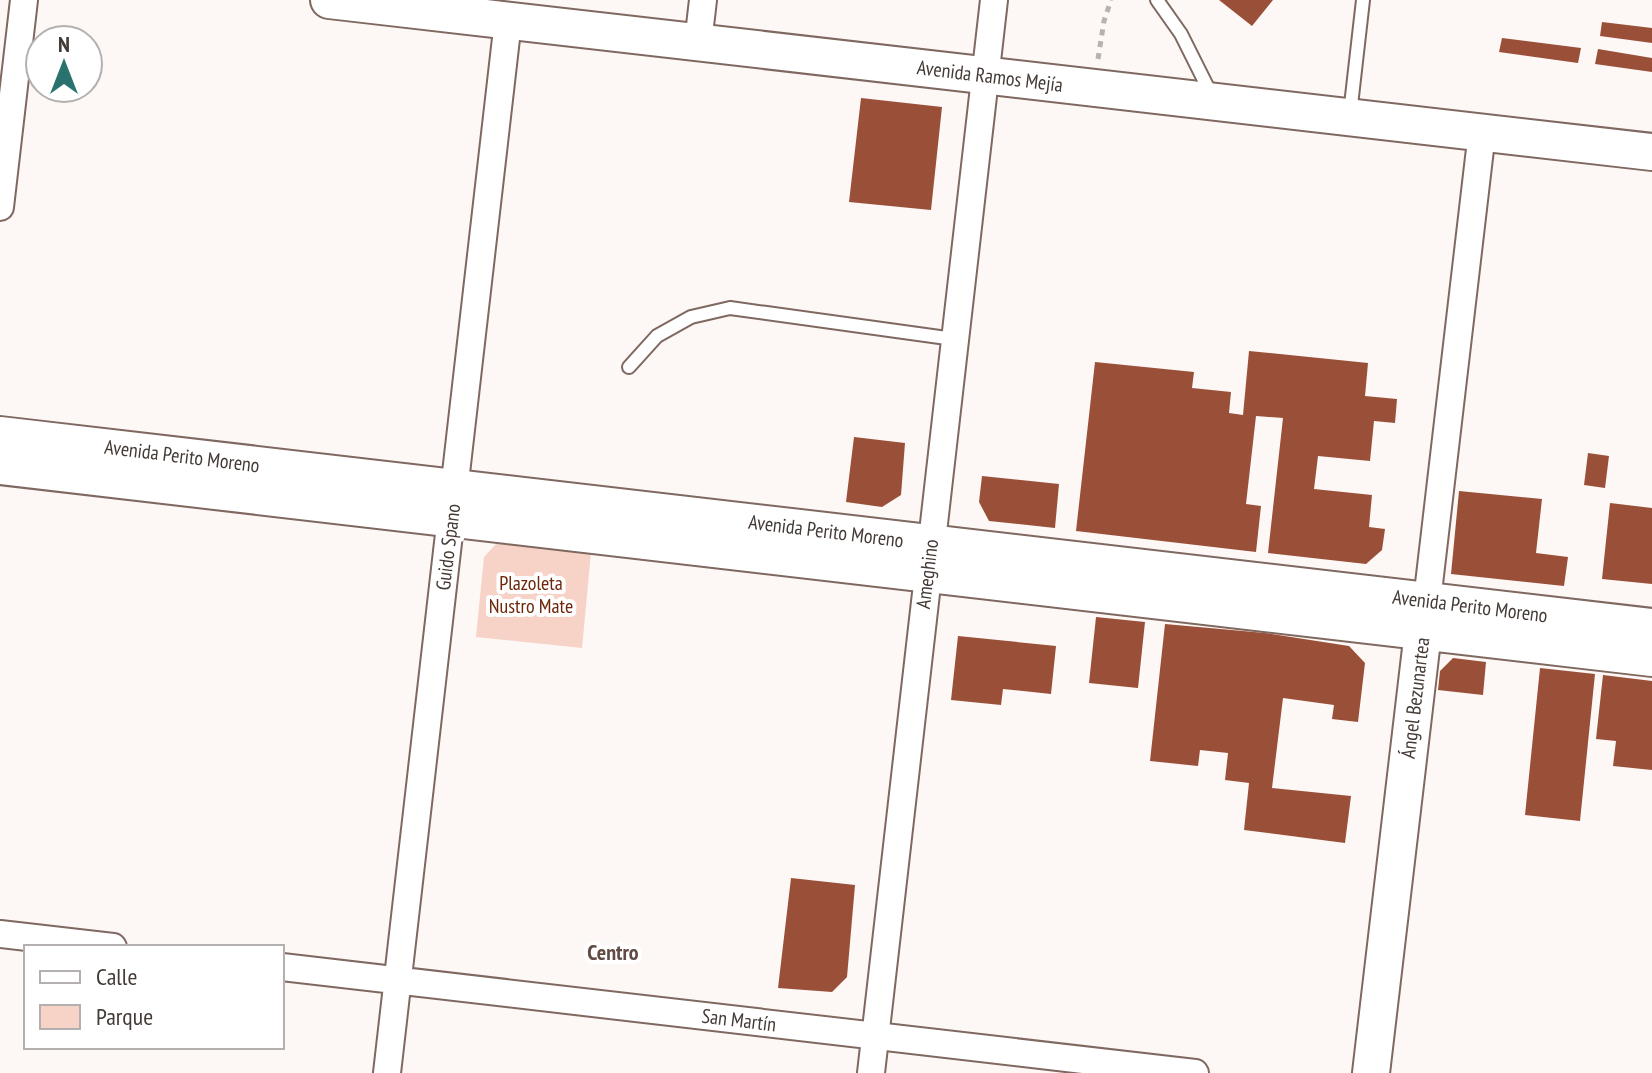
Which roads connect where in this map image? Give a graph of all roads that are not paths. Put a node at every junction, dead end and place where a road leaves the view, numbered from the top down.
1 (24, 0) edge
2 (329, 0) edge
3 (703, 0) edge
4 (994, 0) edge
5 (1157, 0) edge
6 (1363, 0) edge
7 (508, 21) junction
8 (698, 43) junction
9 (984, 75) junction
10 (1215, 102) junction
11 (1349, 118) junction
12 (1482, 132) junction
13 (1652, 152) edge
14 (0, 207) edge
15 (954, 339) junction
16 (629, 367) dead end
17 (0, 435) edge
18 (0, 466) edge
19 (453, 503) junction
20 (929, 559) junction
21 (1425, 616) junction
22 (1652, 627) edge
23 (1652, 658) edge
24 (0, 934) edge
25 (96, 945) edge
26 (284, 967) edge
27 (398, 980) junction
28 (875, 1036) junction
29 (387, 1073) edge
30 (871, 1073) edge
31 (1195, 1073) edge
32 (1371, 1073) edge

1 - 14 street
2 - 7 street, Avenida Ramos Mejía
3 - 8 street
4 - 9 street, Ameghino
5 - 10 lane
6 - 11 lane
7 - 8 street, Avenida Ramos Mejía
7 - 19 street, Guido Spano
8 - 9 street, Avenida Ramos Mejía
9 - 10 street, Avenida Ramos Mejía
9 - 15 street, Ameghino
10 - 11 street, Avenida Ramos Mejía
11 - 12 street, Avenida Ramos Mejía
12 - 13 street, Avenida Ramos Mejía
12 - 21 street, Ángel Bezunartea
15 - 16 lane
15 - 20 street, Ameghino
17 - 19 street, Avenida Perito Moreno
18 - 19 street, Avenida Perito Moreno
19 - 20 street, Avenida Perito Moreno
19 - 27 street, Guido Spano
20 - 21 street, Avenida Perito Moreno
20 - 28 street, Ameghino
21 - 22 street, Avenida Perito Moreno
21 - 23 street, Avenida Perito Moreno
21 - 32 street, Ángel Bezunartea
24 - 25 street
26 - 27 street, San Martín
27 - 28 street, San Martín
27 - 29 street, Guido Spano
28 - 30 street, Ameghino
28 - 31 street, San Martín

